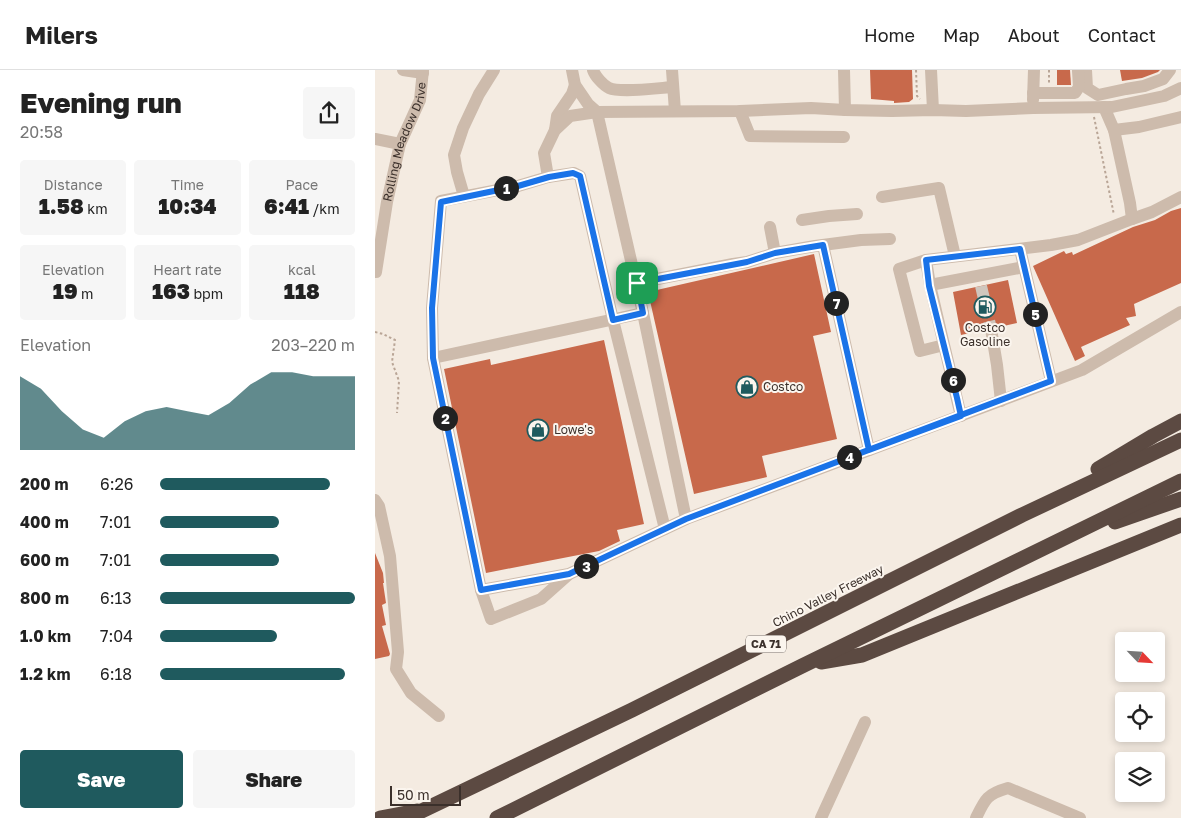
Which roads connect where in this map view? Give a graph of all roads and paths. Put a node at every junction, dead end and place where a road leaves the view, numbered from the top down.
1 (403, 70) edge
2 (494, 70) edge
3 (572, 70) edge
4 (593, 70) edge
5 (672, 70) edge
6 (844, 70) edge
7 (931, 70) edge
8 (1034, 70) edge
9 (1049, 70) edge
10 (1078, 70) edge
11 (1087, 70) edge
12 (1170, 70) edge
13 (423, 72) edge
14 (575, 85) junction
15 (673, 88) junction
16 (1181, 88) edge
17 (1033, 93) junction
18 (1049, 93) junction
19 (1091, 107) junction
20 (1104, 107) junction
21 (1033, 108) junction
22 (740, 110) junction
23 (845, 110) junction
24 (933, 110) junction
25 (675, 111) junction
26 (597, 112) junction
27 (1181, 117) edge
28 (555, 130) junction
29 (1114, 130) junction
30 (844, 137) dead end
31 (375, 139) edge
32 (400, 144) junction
33 (549, 177) junction
34 (464, 196) junction
35 (882, 197) dead end
36 (1181, 197) edge
37 (857, 214) dead end
38 (1132, 219) junction
39 (802, 220) dead end
40 (1118, 224) junction
41 (770, 227) dead end
42 (890, 240) dead end
43 (823, 245) junction
44 (1020, 249) junction
45 (775, 253) junction
46 (955, 256) junction
47 (926, 260) junction
48 (1024, 267) junction
49 (376, 272) edge
50 (637, 283) junction
51 (929, 286) junction
52 (1181, 312) edge
53 (643, 313) junction
54 (613, 320) junction
55 (991, 328) tunnel mouth
56 (375, 332) edge
57 (944, 345) junction
58 (433, 358) junction
59 (1051, 381) junction
60 (1001, 401) junction
61 (397, 413) dead end
62 (961, 416) junction
63 (1181, 421) edge
64 (1181, 440) edge
65 (869, 450) junction
66 (1181, 480) edge
67 (1181, 499) edge
68 (375, 500) edge
69 (1022, 515) junction
70 (686, 519) junction
71 (1181, 525) edge
72 (665, 529) junction
73 (1050, 545) junction
74 (569, 574) junction
75 (481, 590) junction
76 (802, 666) junction
77 (439, 716) dead end
78 (865, 722) dead end
79 (423, 810) junction
80 (380, 818) edge
81 (407, 818) edge
82 (497, 818) edge
83 (821, 818) edge
84 (976, 818) edge
85 (1080, 818) edge

1 - 13 street
2 - 34 street
3 - 14 street
4 - 15 street
5 - 15 street
6 - 23 street
7 - 24 street
8 - 17 street
9 - 18 path
10 - 18 street
11 - 12 street
13 - 32 street, Rolling Meadow Drive
14 - 26 street
14 - 28 street
15 - 25 street
16 - 20 street
17 - 18 street
17 - 21 street
19 - 20 street
19 - 21 street
19 - 40 path
20 - 29 street
21 - 24 street
22 - 23 street
22 - 25 street
22 - 30 street
23 - 24 street
25 - 26 street
26 - 28 street
26 - 50 street
27 - 29 street
28 - 33 street
29 - 38 street
31 - 32 street
32 - 49 street, Rolling Meadow Drive
33 - 34 street
33 - 54 street
34 - 58 street
35 - 46 street
36 - 38 street
37 - 39 street
38 - 40 street
40 - 44 street
41 - 45 street
42 - 43 street
43 - 45 street
43 - 65 street
44 - 46 street
44 - 48 street
45 - 50 street
46 - 47 street
47 - 51 street
47 - 57 street
48 - 51 street
48 - 59 street
50 - 53 street
51 - 57 street
52 - 59 street
53 - 54 street
53 - 70 street
54 - 58 street
54 - 72 street
55 - 60 street
56 - 61 path
57 - 62 street
58 - 75 street
59 - 60 street
60 - 62 street
62 - 65 street
63 - 69 highway
64 - 69 highway, Chino Valley Freeway / CA 71
65 - 70 street
66 - 73 highway
67 - 73 highway
68 - 77 street
69 - 79 highway, Chino Valley Freeway / CA 71
70 - 72 street
71 - 76 highway
72 - 74 street
73 - 76 highway
74 - 75 street
74 - 75 street
76 - 82 highway
78 - 83 street
79 - 80 highway
79 - 81 highway, Chino Valley Freeway / CA 71
84 - 85 street

